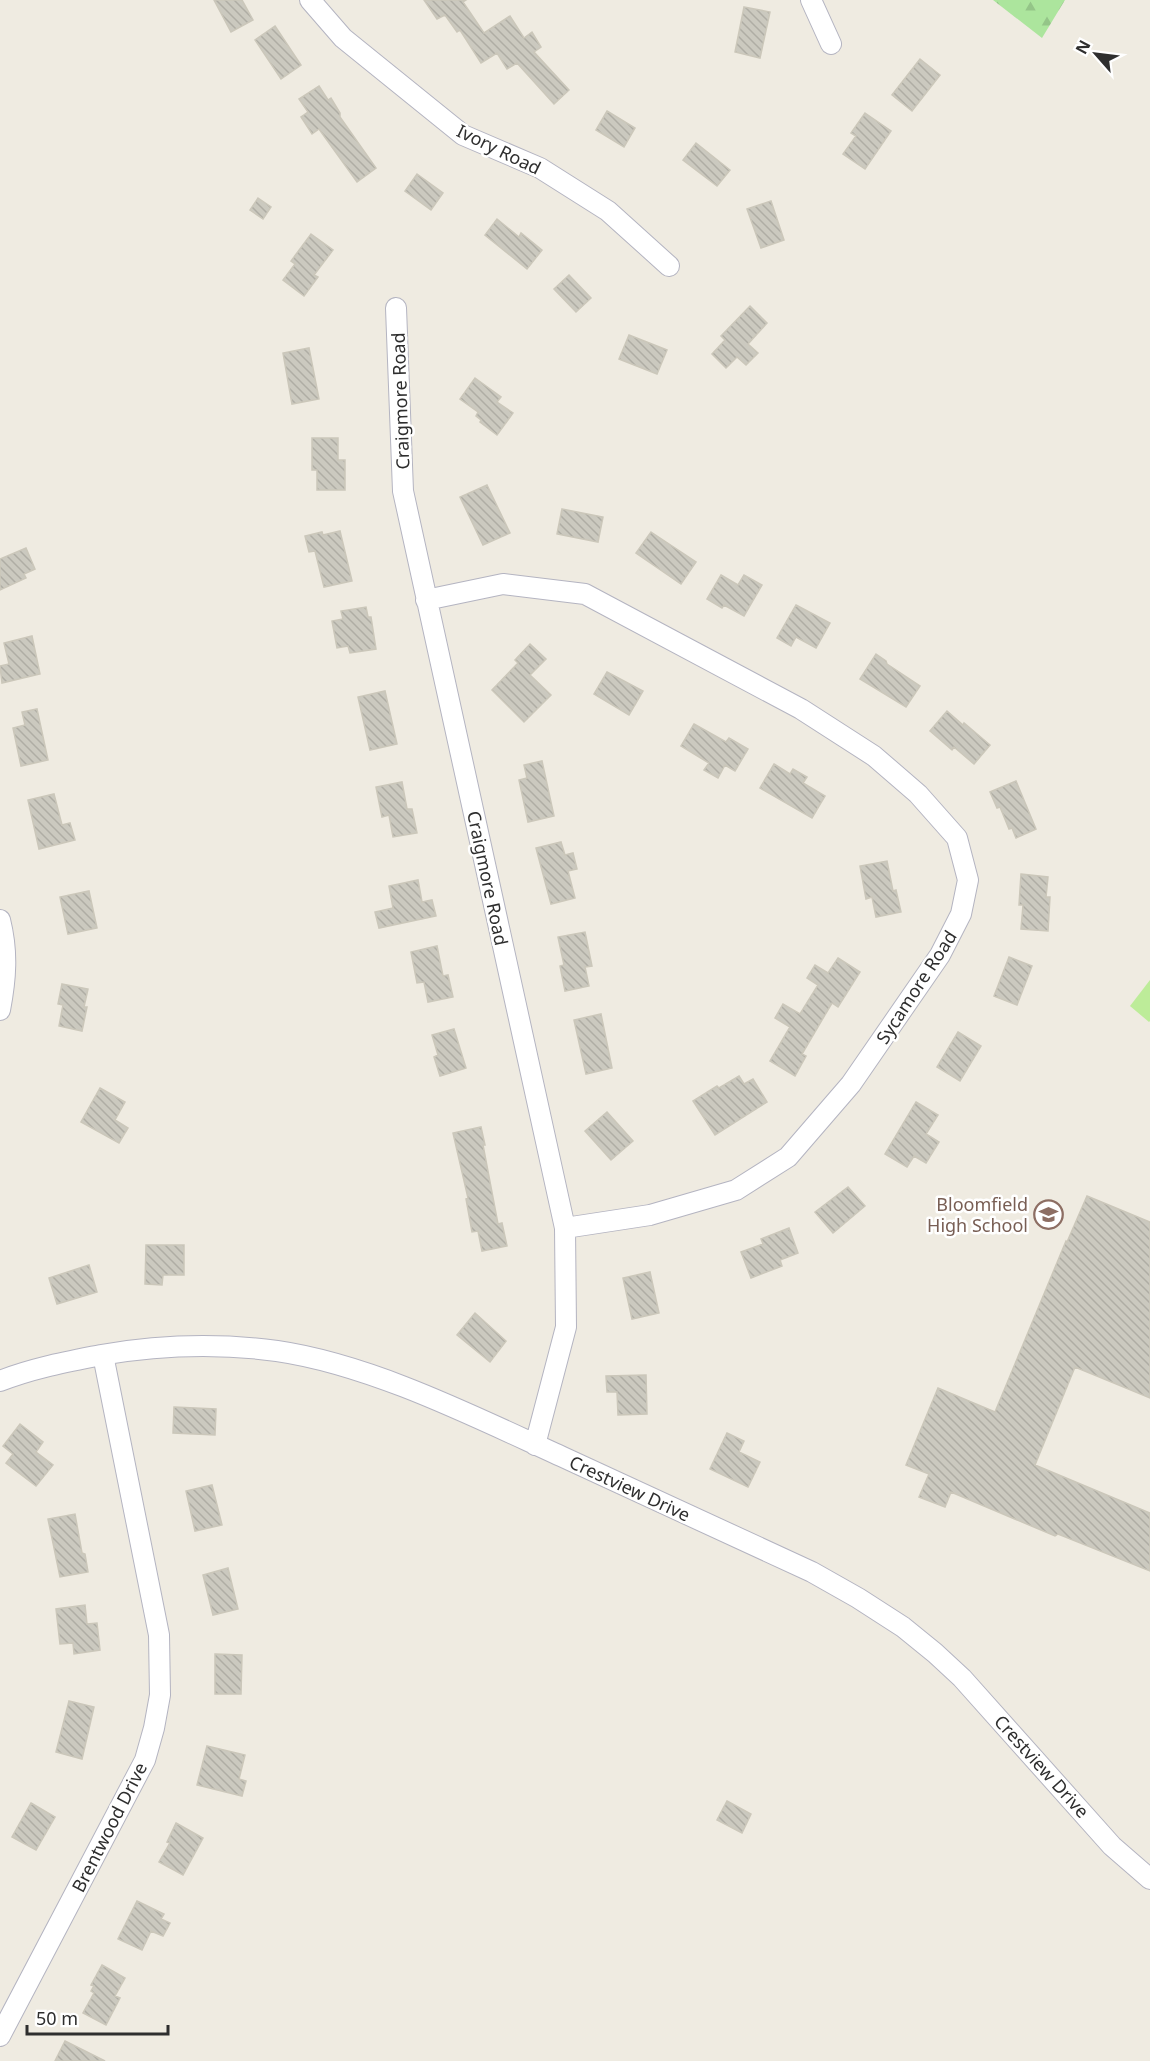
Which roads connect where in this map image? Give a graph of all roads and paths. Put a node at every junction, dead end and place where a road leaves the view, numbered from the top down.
1 (310, 0) edge
2 (811, 0) edge
3 (831, 44) dead end
4 (669, 266) dead end
5 (396, 308) dead end
6 (426, 600) junction
7 (0, 920) edge
8 (0, 1010) edge
9 (565, 1228) junction
10 (104, 1355) junction
11 (0, 1382) edge
12 (535, 1445) junction
13 (1150, 1879) edge
14 (0, 2036) edge

1 - 4 street, Ivory Road
2 - 3 street
5 - 6 street, Craigmore Road
6 - 9 street, Craigmore Road
6 - 9 street, Sycamore Road
7 - 8 street
9 - 12 street, Craigmore Road
10 - 11 street, Crestview Drive
10 - 12 street, Crestview Drive
10 - 14 street, Brentwood Drive
12 - 13 street, Crestview Drive

